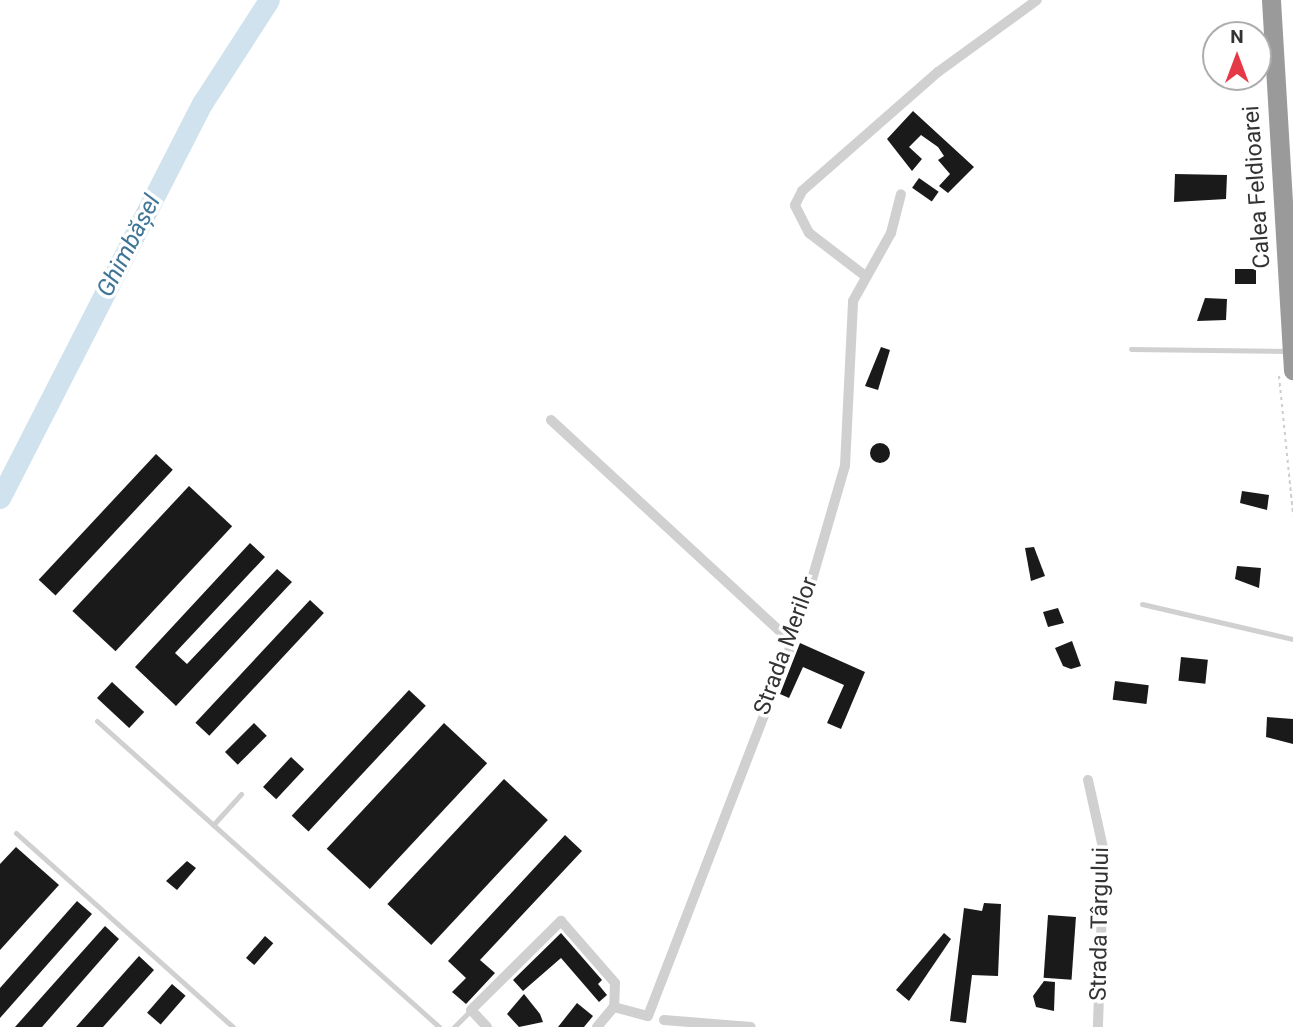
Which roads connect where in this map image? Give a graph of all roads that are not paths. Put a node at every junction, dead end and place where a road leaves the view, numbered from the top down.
1 (1037, 0) edge
2 (1271, 0) edge
3 (901, 194) dead end
4 (1289, 249) edge
5 (864, 275) junction
6 (1131, 349) dead end
7 (1292, 361) edge
8 (551, 420) dead end
9 (1142, 604) dead end
10 (1293, 639) edge
11 (792, 642) junction
12 (97, 721) dead end
13 (1088, 780) dead end
14 (241, 794) dead end
15 (213, 825) junction
16 (16, 833) dead end
17 (614, 1007) junction
18 (471, 1010) junction
19 (648, 1016) junction
20 (663, 1024) edge
21 (233, 1027) edge
22 (439, 1027) edge
23 (454, 1027) edge
24 (487, 1027) edge
25 (597, 1027) edge
26 (751, 1027) edge
27 (1098, 1027) edge

1 - 5 street
2 - 4 highway, Calea Feldioarei
3 - 5 street, Strada Merilor
4 - 7 highway, Calea Feldioarei
5 - 11 street, Strada Merilor
6 - 7 lane
8 - 11 street
9 - 10 lane
11 - 19 street, Strada Merilor
12 - 15 lane
13 - 27 street, Strada Târgului
14 - 15 lane
15 - 22 lane
16 - 21 lane
17 - 18 street
17 - 19 street
17 - 25 street
18 - 23 lane
18 - 24 street
19 - 20 street
20 - 26 street

